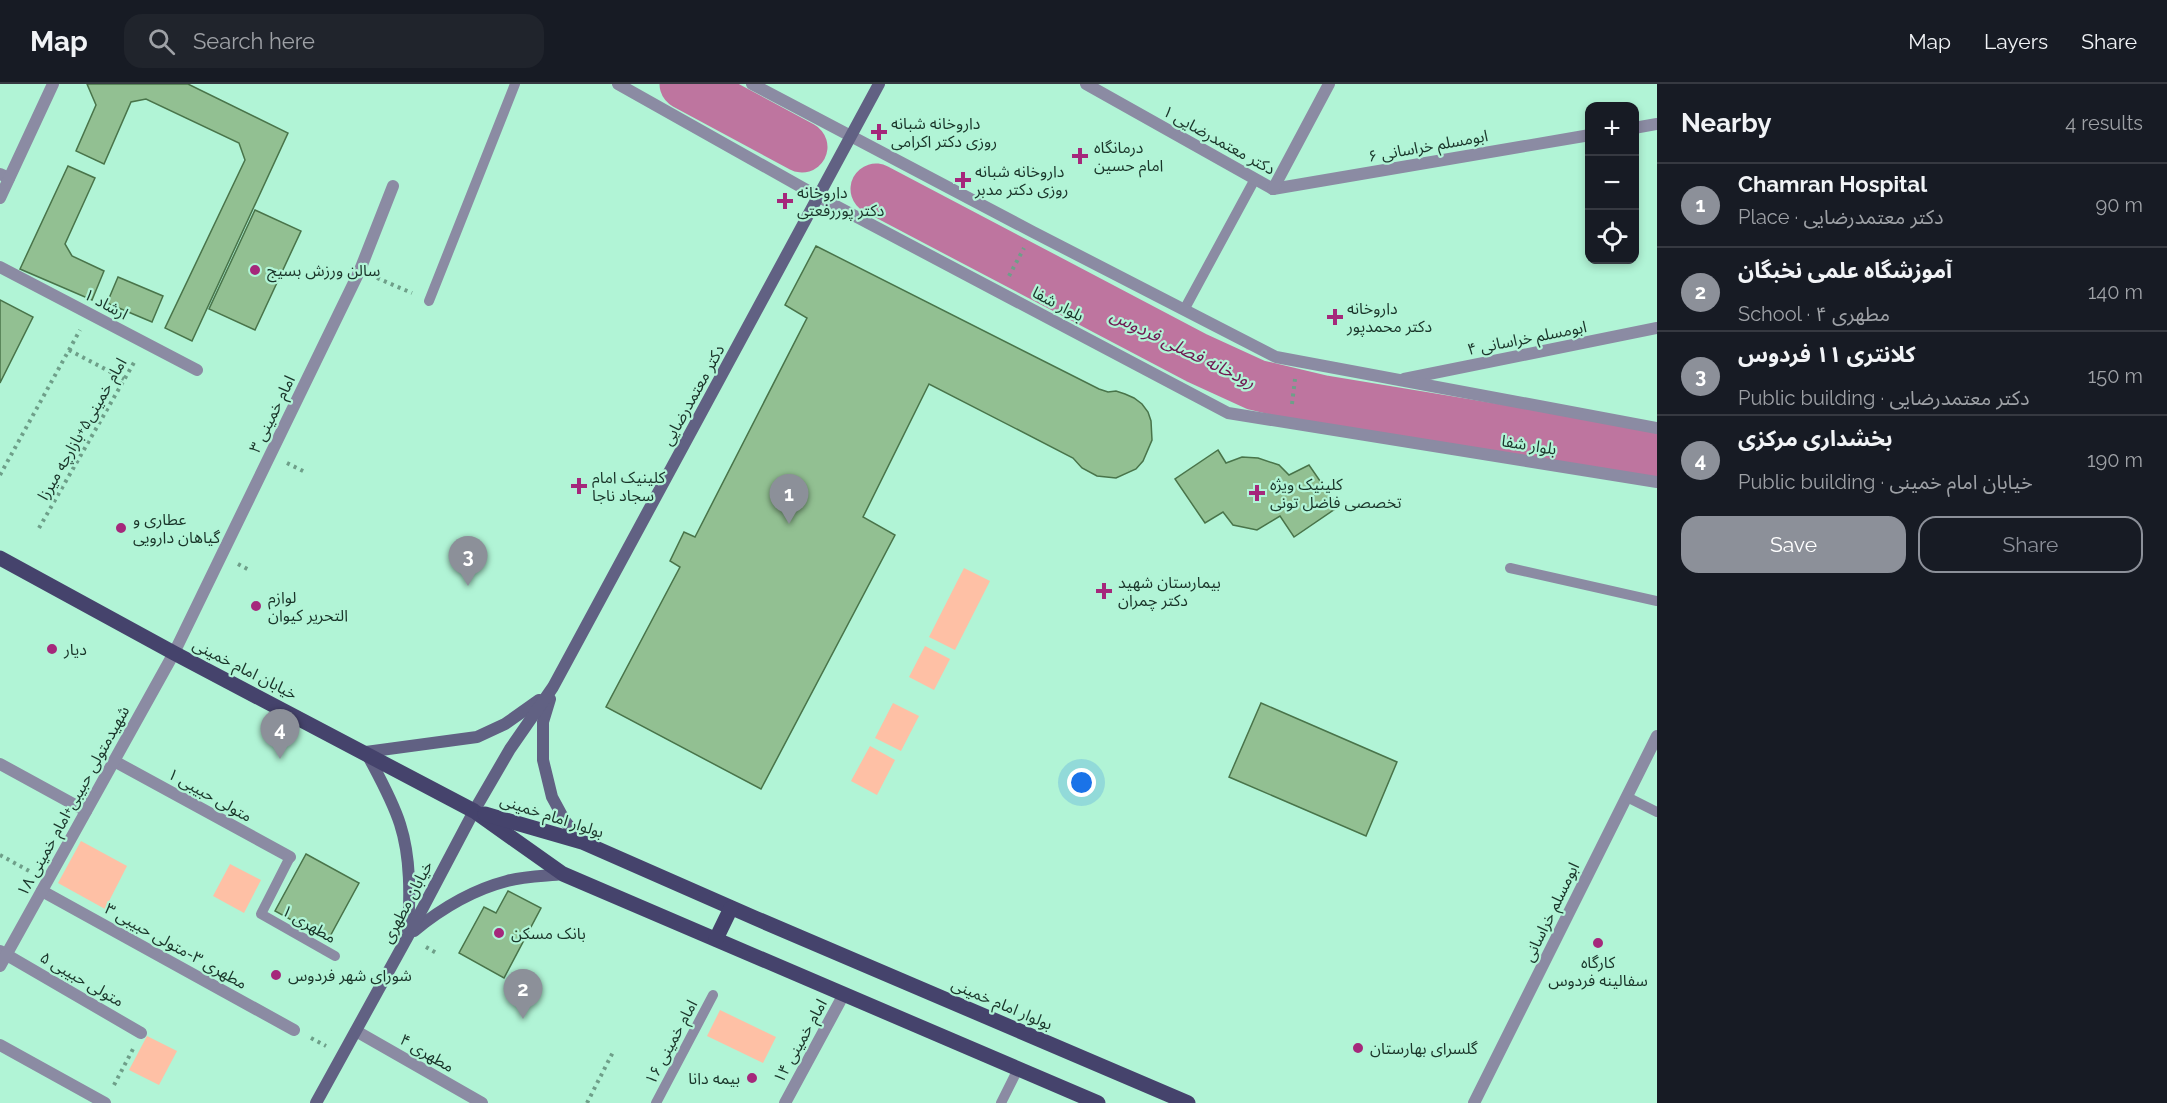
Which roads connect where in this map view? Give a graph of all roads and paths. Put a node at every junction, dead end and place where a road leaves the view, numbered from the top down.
1 (53, 84) edge
2 (515, 84) edge
3 (618, 84) edge
4 (752, 84) edge
5 (879, 84) edge
6 (1086, 84) edge
7 (1329, 84) edge
8 (1657, 124) edge
9 (1639, 127) edge
10 (851, 135) junction
11 (1585, 136) edge
12 (4, 176) edge
13 (1255, 179) junction
14 (393, 186) dead end
15 (1273, 189) junction
16 (819, 196) junction
17 (0, 198) edge
18 (1033, 232) junction
19 (0, 267) edge
20 (360, 270) junction
21 (1000, 292) junction
22 (429, 301) joint
23 (1184, 310) junction
24 (89, 314) junction
25 (1657, 328) edge
26 (145, 343) junction
27 (69, 350) junction
28 (1297, 361) junction
29 (197, 370) dead end
30 (124, 379) junction
31 (1404, 380) junction
32 (1290, 423) junction
33 (1657, 428) edge
34 (0, 475) edge
35 (1657, 482) edge
36 (39, 528) dead end
37 (0, 558) edge
38 (1510, 568) dead end
39 (1657, 601) edge
40 (174, 653) junction
41 (553, 687) junction
42 (1657, 736) edge
43 (366, 752) junction
44 (114, 761) junction
45 (0, 764) edge
46 (1627, 797) junction
47 (474, 810) junction
48 (86, 811) junction
49 (1657, 812) edge
50 (582, 842) junction
51 (0, 855) edge
52 (290, 858) joint
53 (563, 874) junction
54 (44, 886) junction
55 (731, 908) junction
56 (408, 936) junction
57 (716, 939) junction
58 (334, 956) dead end
59 (2, 957) edge
60 (844, 994) junction
61 (713, 995) dead end
62 (294, 1030) joint
63 (356, 1031) junction
64 (141, 1033) joint
65 (0, 1045) edge
66 (613, 1052) dead end
67 (343, 1055) junction
68 (1018, 1069) junction
69 (105, 1103) edge
70 (316, 1103) edge
71 (482, 1103) edge
72 (586, 1103) edge
73 (656, 1103) edge
74 (785, 1103) edge
75 (1001, 1103) edge
76 (1098, 1103) edge
77 (1188, 1103) edge
78 (1474, 1103) edge

1 - 12 street
2 - 22 lane
3 - 16 street, بلوار شفا
4 - 10 street
5 - 10 main road, دکتر معتمد‌رضایی
6 - 13 street, دکتر معتمدرضایی ۱
7 - 15 street
8 - 9 street
10 - 16 main road, دکتر معتمد‌رضایی
10 - 18 street
11 - 15 street, ابومسلم خراسانی ۶
12 - 17 street
13 - 15 street, دکتر معتمدرضایی ۱
13 - 23 lane
14 - 20 street, امام خمینی ۳
16 - 21 street, بلوار شفا
16 - 41 main road, دکتر معتمد‌رضایی
18 - 21 path
18 - 23 street
19 - 24 street, ارشاد ۱
20 - 22 path
20 - 40 street, امام خمینی ۳
21 - 32 street, بلوار شفا
23 - 28 street
24 - 26 street, ارشاد ۱
24 - 27 path
25 - 31 street, ابومسلم خراسانی ۴
26 - 29 street, ارشاد ۱
26 - 30 path, امام خمینی۵+بازارچه میرزا
27 - 30 path
27 - 34 path
28 - 31 street
28 - 32 path
30 - 36 path, امام خمینی۵+بازارچه میرزا
31 - 33 street
32 - 35 street, بلوار شفا
37 - 40 main road, خیابان امام خمینی
38 - 39 lane
40 - 43 main road, خیابان امام خمینی
40 - 44 street, شهیدمتولی حبیبی+امام خمینی ۱۸
41 - 43 main road
41 - 47 main road, دکتر معتمد‌رضایی
41 - 50 main road
42 - 46 street, ابومسلم خراسانی
43 - 47 main road, خیابان امام خمینی
43 - 56 main road
44 - 48 street, شهیدمتولی حبیبی+امام خمینی ۱۸
44 - 52 street, متولی حبیبی ۱
45 - 48 street
46 - 49 lane
46 - 78 street, ابومسلم خراسانی
47 - 50 main road, بولوار امام خمینی
47 - 53 main road, بولوار امام خمینی
47 - 56 main road, خیابان مطهری
48 - 54 street, شهیدمتولی حبیبی+امام خمینی ۱۸
50 - 55 main road, بولوار امام خمینی
51 - 54 path
52 - 58 lane, مطهری ۱
53 - 56 main road
53 - 57 main road, بولوار امام خمینی
54 - 59 street, شهیدمتولی حبیبی+امام خمینی ۱۸
54 - 62 street, مطهری ۳-متولی حبیبی ۳
55 - 57 main road
55 - 77 main road, بولوار امام خمینی
56 - 63 main road, خیابان مطهری
57 - 60 main road, بولوار امام خمینی
59 - 64 street, متولی حبیبی ۵
60 - 68 main road, بولوار امام خمینی
60 - 74 street, امام خمینی ۱۴
61 - 73 lane, امام خمینی ۱۶
62 - 67 path
63 - 67 main road, خیابان مطهری
63 - 71 street, مطهری ۴
64 - 69 path
65 - 69 street
66 - 72 path
67 - 70 main road, خیابان مطهری
68 - 75 lane
68 - 76 main road, بولوار امام خمینی

